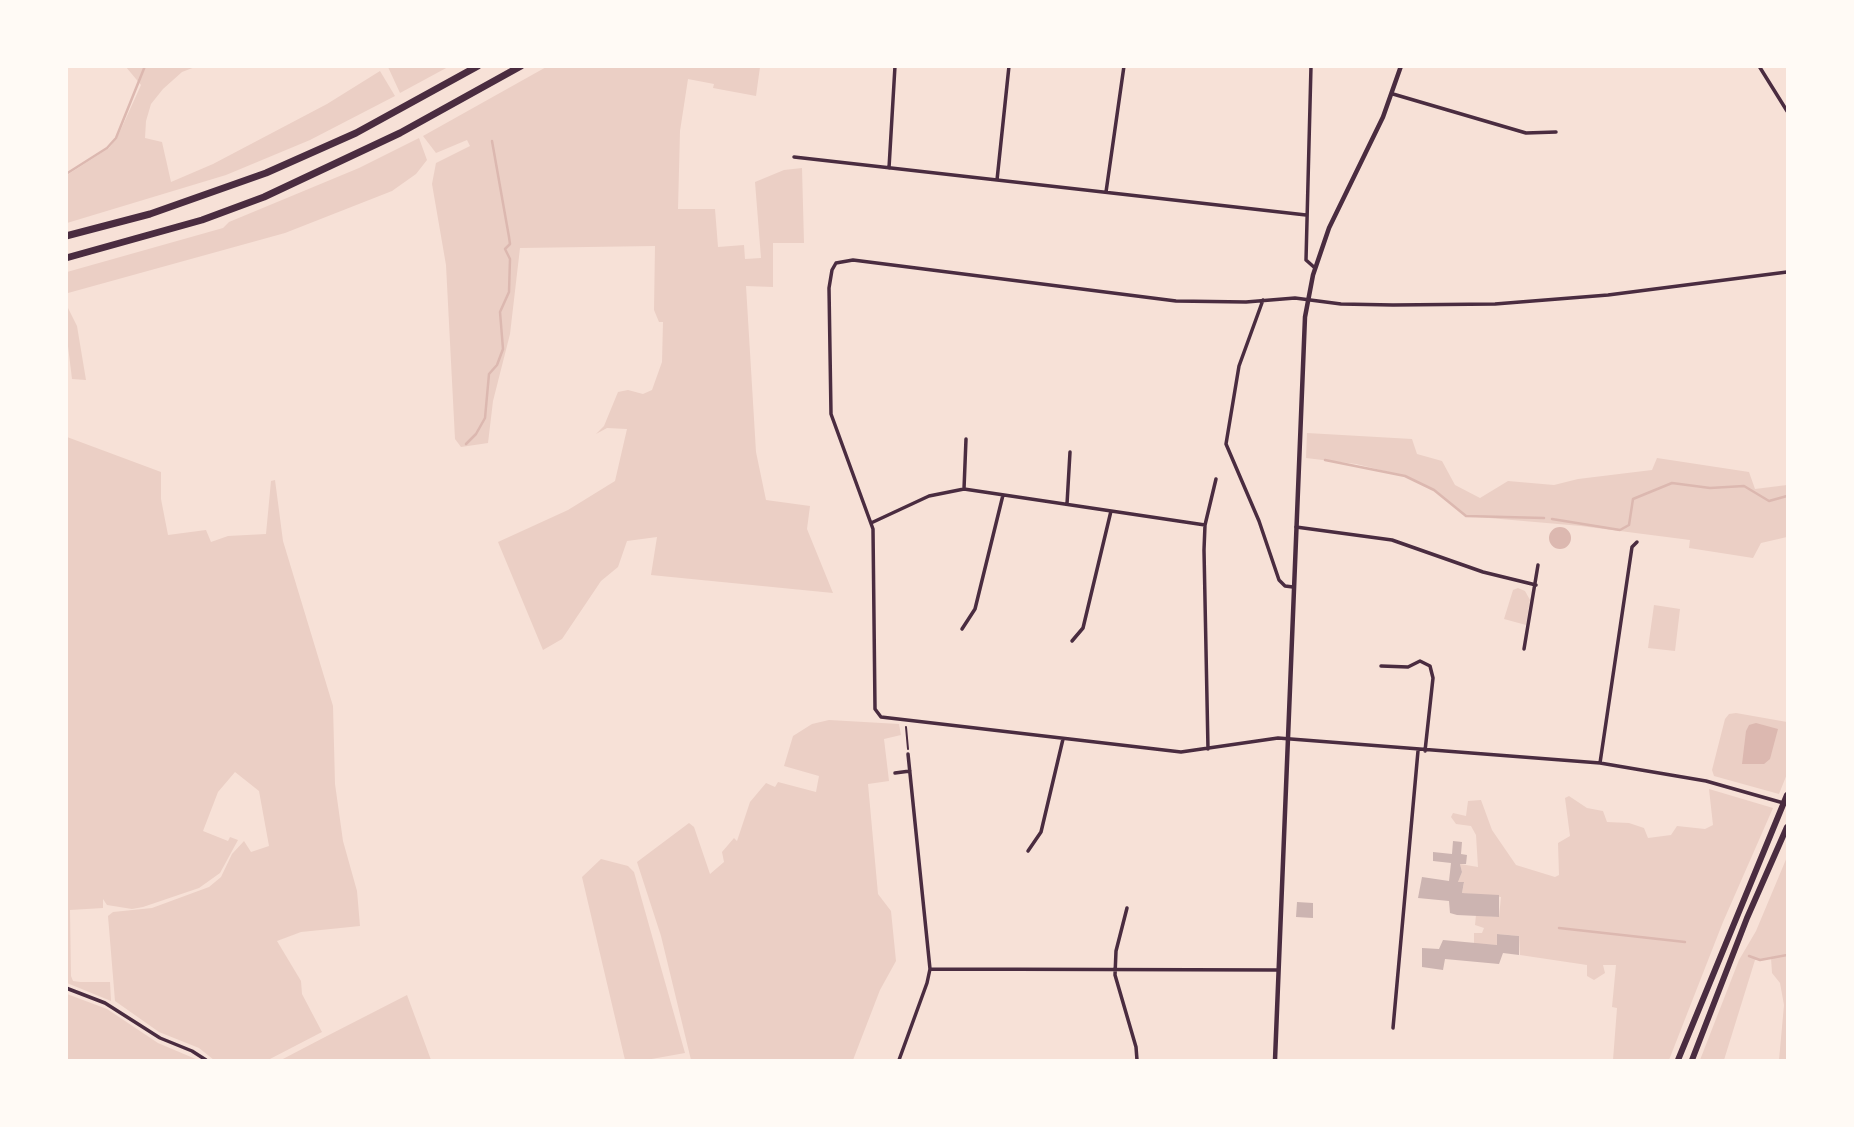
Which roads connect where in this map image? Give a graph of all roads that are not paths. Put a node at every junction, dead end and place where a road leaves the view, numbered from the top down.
1 (478, 66) edge
2 (521, 66) edge
3 (895, 66) edge
4 (1009, 66) edge
5 (1124, 66) edge
6 (1311, 66) edge
7 (1401, 66) edge
8 (1759, 66) edge
9 (1393, 94) junction
10 (1787, 111) edge
11 (1556, 132) dead end
12 (794, 158) dead end
13 (889, 168) junction
14 (997, 180) junction
15 (1106, 192) junction
16 (1306, 215) junction
17 (66, 236) edge
18 (66, 258) edge
19 (1315, 268) junction
20 (1787, 272) edge
21 (1308, 299) junction
22 (1263, 300) junction
23 (966, 439) dead end
24 (1070, 452) dead end
25 (1216, 480) dead end
26 (964, 489) junction
27 (1003, 495) junction
28 (1067, 504) junction
29 (1111, 511) junction
30 (871, 523) junction
31 (1205, 525) junction
32 (1296, 527) junction
33 (1637, 542) dead end
34 (1538, 565) dead end
35 (1536, 585) junction
36 (1293, 587) junction
37 (962, 629) dead end
38 (1072, 641) dead end
39 (1524, 649) dead end
40 (1381, 666) dead end
41 (1063, 739) junction
42 (1287, 739) junction
43 (1208, 750) junction
44 (1418, 751) junction
45 (1425, 751) junction
46 (908, 754) road end
47 (1600, 763) junction
48 (910, 771) junction
49 (895, 773) dead end
50 (1787, 794) edge
51 (1787, 804) edge
52 (1787, 827) edge
53 (1028, 851) dead end
54 (1127, 908) dead end
55 (930, 969) junction
56 (1114, 969) junction
57 (1278, 970) junction
58 (66, 988) edge
59 (1393, 1028) dead end
60 (206, 1060) edge
61 (899, 1060) edge
62 (1137, 1060) edge
63 (1275, 1060) edge
64 (1678, 1060) edge
65 (1692, 1060) edge

1 - 17 highway
2 - 18 highway
3 - 13 street
4 - 14 street
5 - 15 street
6 - 16 street
7 - 9 street
8 - 10 street
9 - 11 street
9 - 19 street
12 - 13 street
13 - 14 street
14 - 15 street
15 - 16 street
16 - 19 street
19 - 21 street
20 - 21 street
21 - 22 street
21 - 32 street
22 - 30 street
22 - 36 street
23 - 26 street
24 - 28 street
25 - 31 street
26 - 27 street
26 - 30 street
27 - 28 street
27 - 37 street
28 - 29 street
29 - 31 street
29 - 38 street
30 - 41 street
31 - 43 street
32 - 35 street
32 - 36 street
33 - 47 street
34 - 35 street
35 - 39 street
36 - 42 street
40 - 45 street
41 - 43 street
41 - 53 street
42 - 43 street
42 - 44 street
42 - 57 street
44 - 45 street
44 - 59 street
45 - 47 street
46 - 48 street
47 - 51 street
48 - 49 street
48 - 55 street
50 - 64 highway
52 - 65 highway
54 - 56 street
55 - 56 street
55 - 61 street
56 - 57 street
56 - 62 street
57 - 63 street
58 - 60 street

